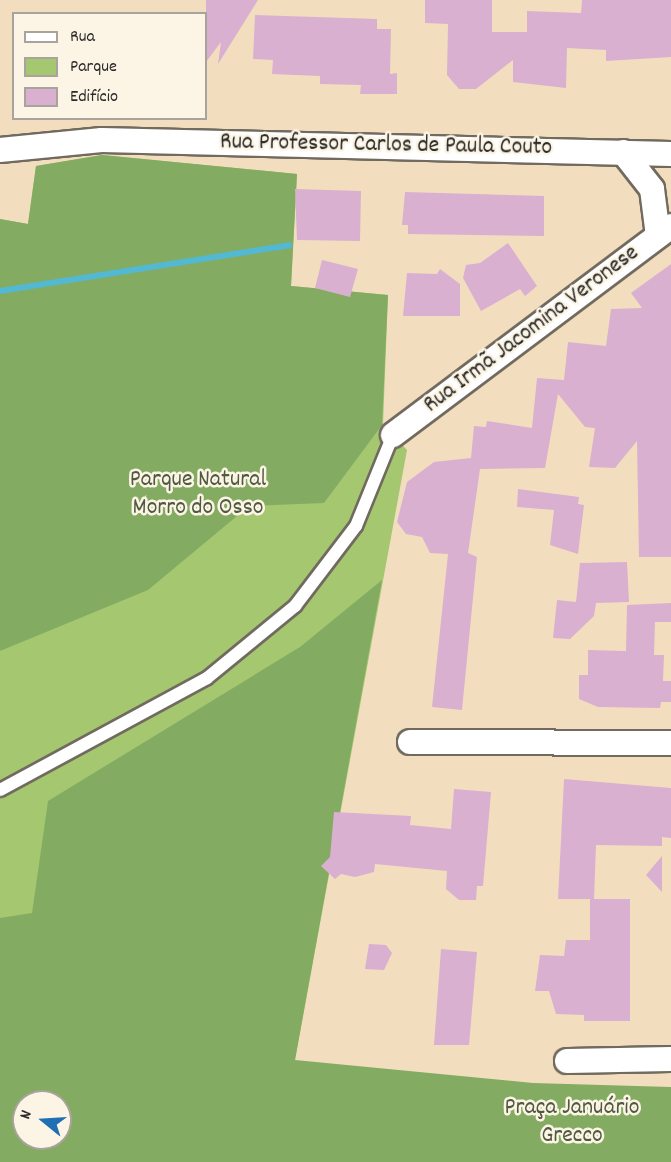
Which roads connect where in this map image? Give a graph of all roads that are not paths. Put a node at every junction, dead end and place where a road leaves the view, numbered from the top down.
1 (0, 150) edge
2 (623, 152) junction
3 (671, 154) edge
4 (664, 231) edge
5 (393, 435) joint
6 (410, 742) dead end
7 (671, 743) edge
8 (0, 790) edge
9 (671, 1059) edge
10 (567, 1061) dead end

1 - 2 street, Rua Professor Carlos de Paula Couto
2 - 3 street, Rua Professor Carlos de Paula Couto
2 - 4 street
4 - 5 street, Rua Irmã Jacomina Veronese
5 - 8 lane
6 - 7 street
9 - 10 street

